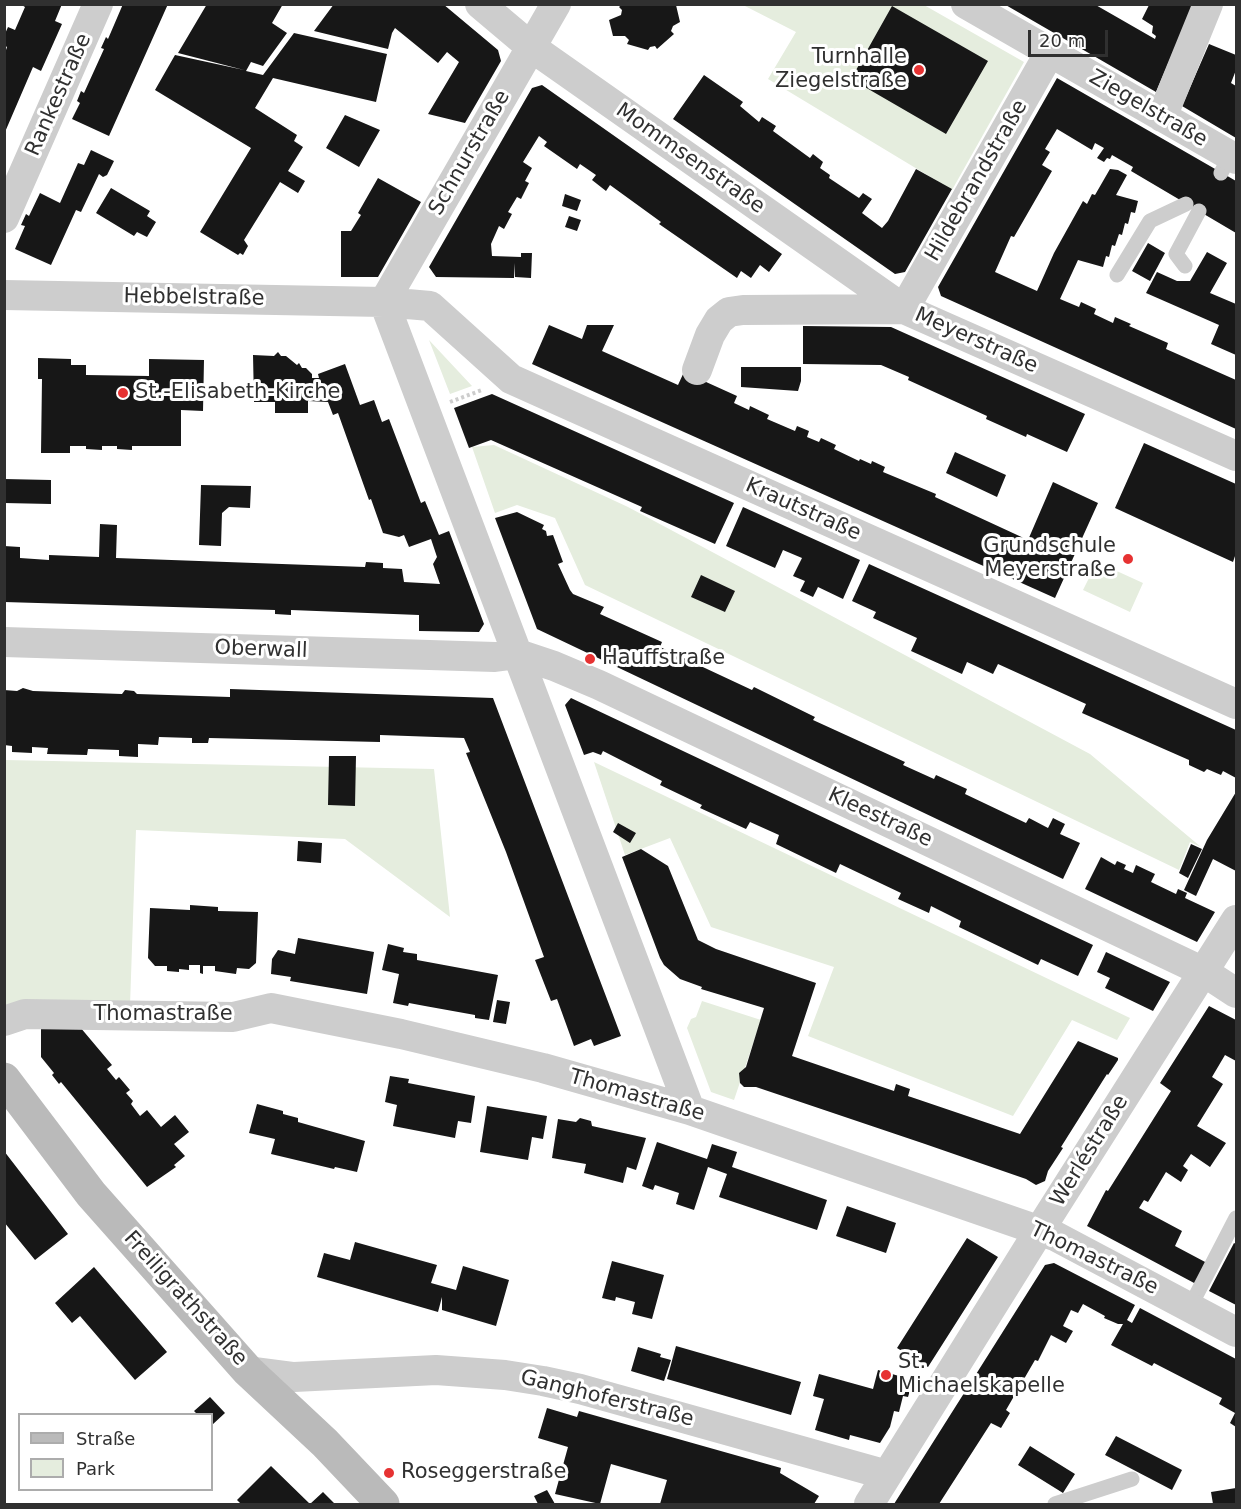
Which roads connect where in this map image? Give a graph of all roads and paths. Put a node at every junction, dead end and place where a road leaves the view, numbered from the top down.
1 (98, 4) edge
2 (480, 4) edge
3 (556, 4) edge
4 (966, 4) edge
5 (1208, 4) edge
6 (531, 47) junction
7 (1050, 52) junction
8 (1162, 117) junction
9 (1222, 160) edge
10 (4, 218) edge
11 (1185, 266) dead end
12 (1118, 275) dead end
13 (4, 295) edge
14 (384, 302) junction
15 (904, 309) junction
16 (697, 370) dead end
17 (511, 379) junction
18 (426, 411) junction
19 (1236, 456) edge
20 (4, 642) edge
21 (518, 654) junction
22 (1236, 704) edge
23 (1236, 920) edge
24 (1204, 972) junction
25 (1236, 993) edge
26 (4, 1021) edge
27 (4, 1079) edge
28 (690, 1110) junction
29 (1236, 1218) edge
30 (1039, 1231) junction
31 (1190, 1307) junction
32 (1236, 1332) edge
33 (248, 1371) junction
34 (887, 1475) junction
35 (1132, 1479) dead end
36 (383, 1504) edge
37 (869, 1504) edge
38 (1055, 1504) edge

1 - 10 street, Rankestraße
2 - 6 street, Mommsenstraße
3 - 6 street, Schnurstraße
4 - 7 street, Ziegelstraße
5 - 8 street
6 - 14 street, Schnurstraße
6 - 15 street, Mommsenstraße
7 - 8 street, Ziegelstraße
7 - 15 street, Hildebrandstraße
8 - 9 street, Ziegelstraße
11 - 12 lane
13 - 14 street, Hebbelstraße
14 - 17 street, Krautstraße
14 - 18 street
15 - 16 street, Meyerstraße
15 - 19 street, Meyerstraße
17 - 18 path
17 - 22 street, Krautstraße
18 - 21 street
20 - 21 street, Oberwall
21 - 24 street, Kleestraße
21 - 28 street
23 - 24 street, Werléstraße
24 - 25 street, Kleestraße
24 - 30 street, Werléstraße
26 - 28 street, Thomastraße
27 - 33 street, Freiligrathstraße
28 - 30 street, Thomastraße
29 - 31 lane
30 - 31 street, Thomastraße
30 - 34 street, Werléstraße
31 - 32 street, Thomastraße
33 - 34 street, Ganghoferstraße
33 - 36 street, Freiligrathstraße
34 - 37 street, Werléstraße
35 - 38 lane

